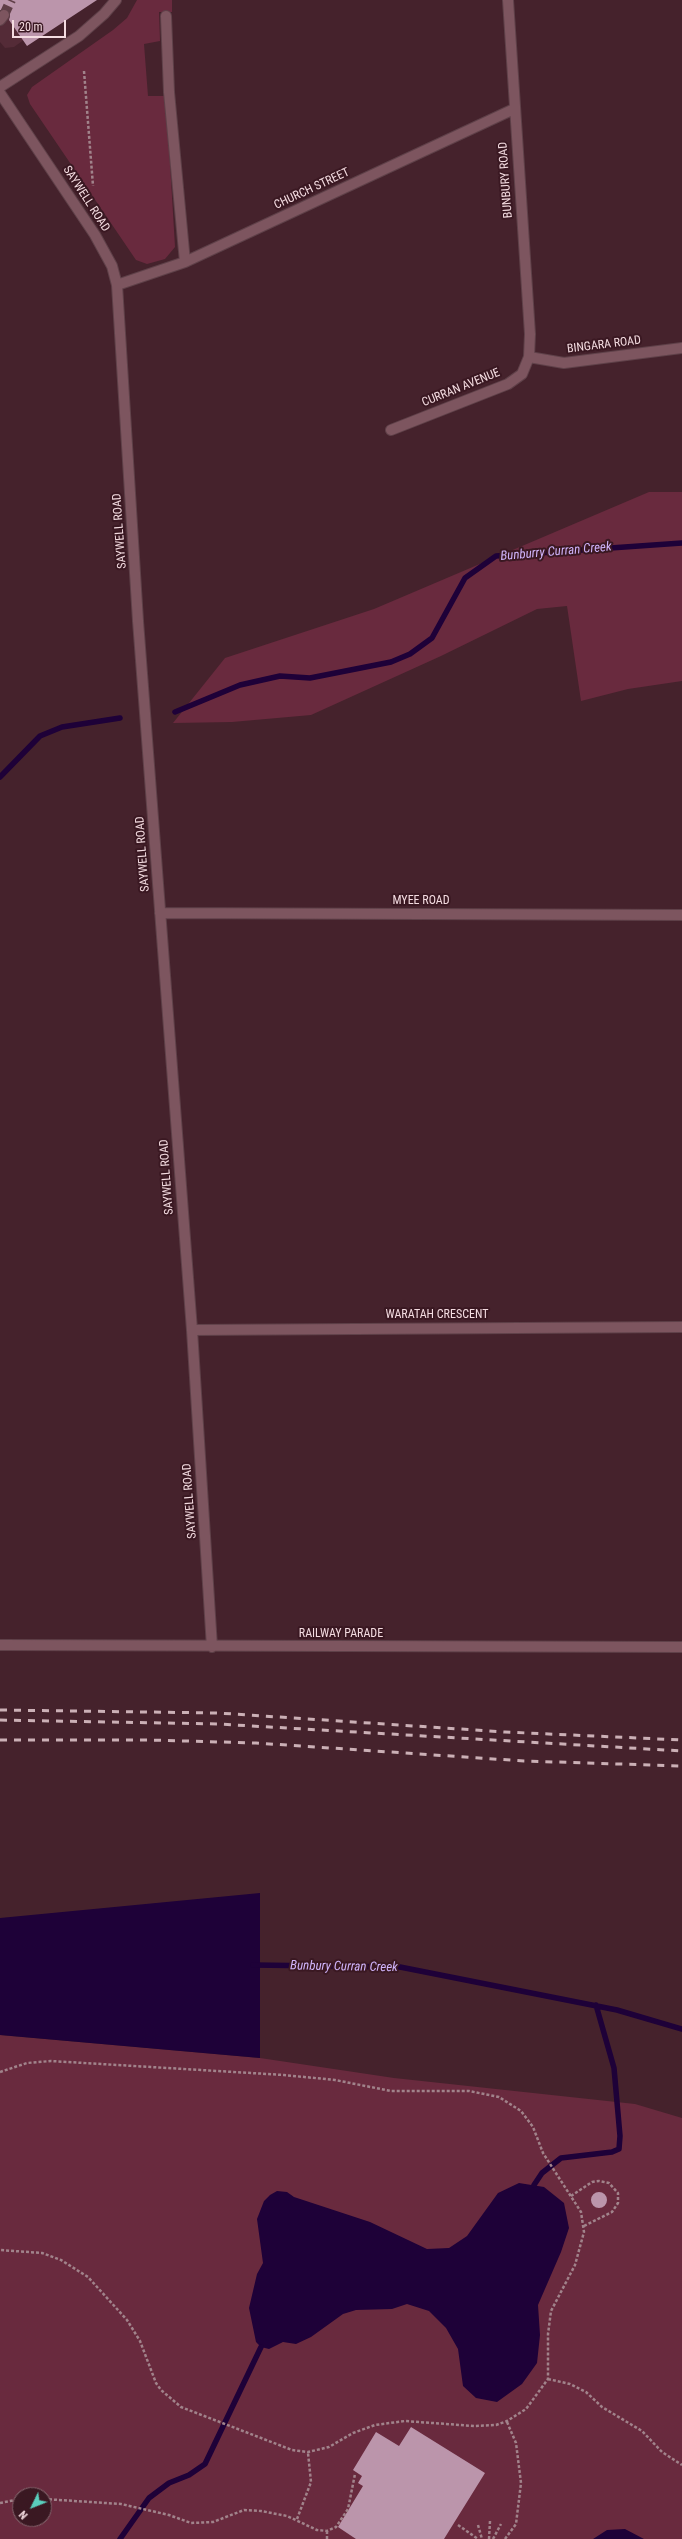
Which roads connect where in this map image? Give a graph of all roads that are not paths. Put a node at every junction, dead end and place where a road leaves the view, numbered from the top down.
1 (116, 0) edge
2 (508, 0) edge
3 (166, 16) dead end
4 (0, 87) edge
5 (0, 94) edge
6 (514, 109) junction
7 (185, 262) junction
8 (117, 285) junction
9 (682, 348) edge
10 (529, 357) junction
11 (391, 430) dead end
12 (160, 913) junction
13 (682, 915) edge
14 (682, 1327) edge
15 (192, 1330) junction
16 (0, 1645) edge
17 (212, 1647) junction
18 (682, 1647) edge

1 - 4 street
2 - 6 street, BUNBURY ROAD
3 - 7 street
5 - 8 street, SAYWELL ROAD
6 - 7 street, CHURCH STREET
6 - 10 street, BUNBURY ROAD
7 - 8 street, CHURCH STREET
8 - 12 street, SAYWELL ROAD
9 - 10 street, BINGARA ROAD
10 - 11 street, CURRAN AVENUE
12 - 13 street, MYEE ROAD
12 - 15 street, SAYWELL ROAD
14 - 15 street, WARATAH CRESCENT
15 - 17 street, SAYWELL ROAD
16 - 17 street, RAILWAY PARADE
17 - 18 street, RAILWAY PARADE

